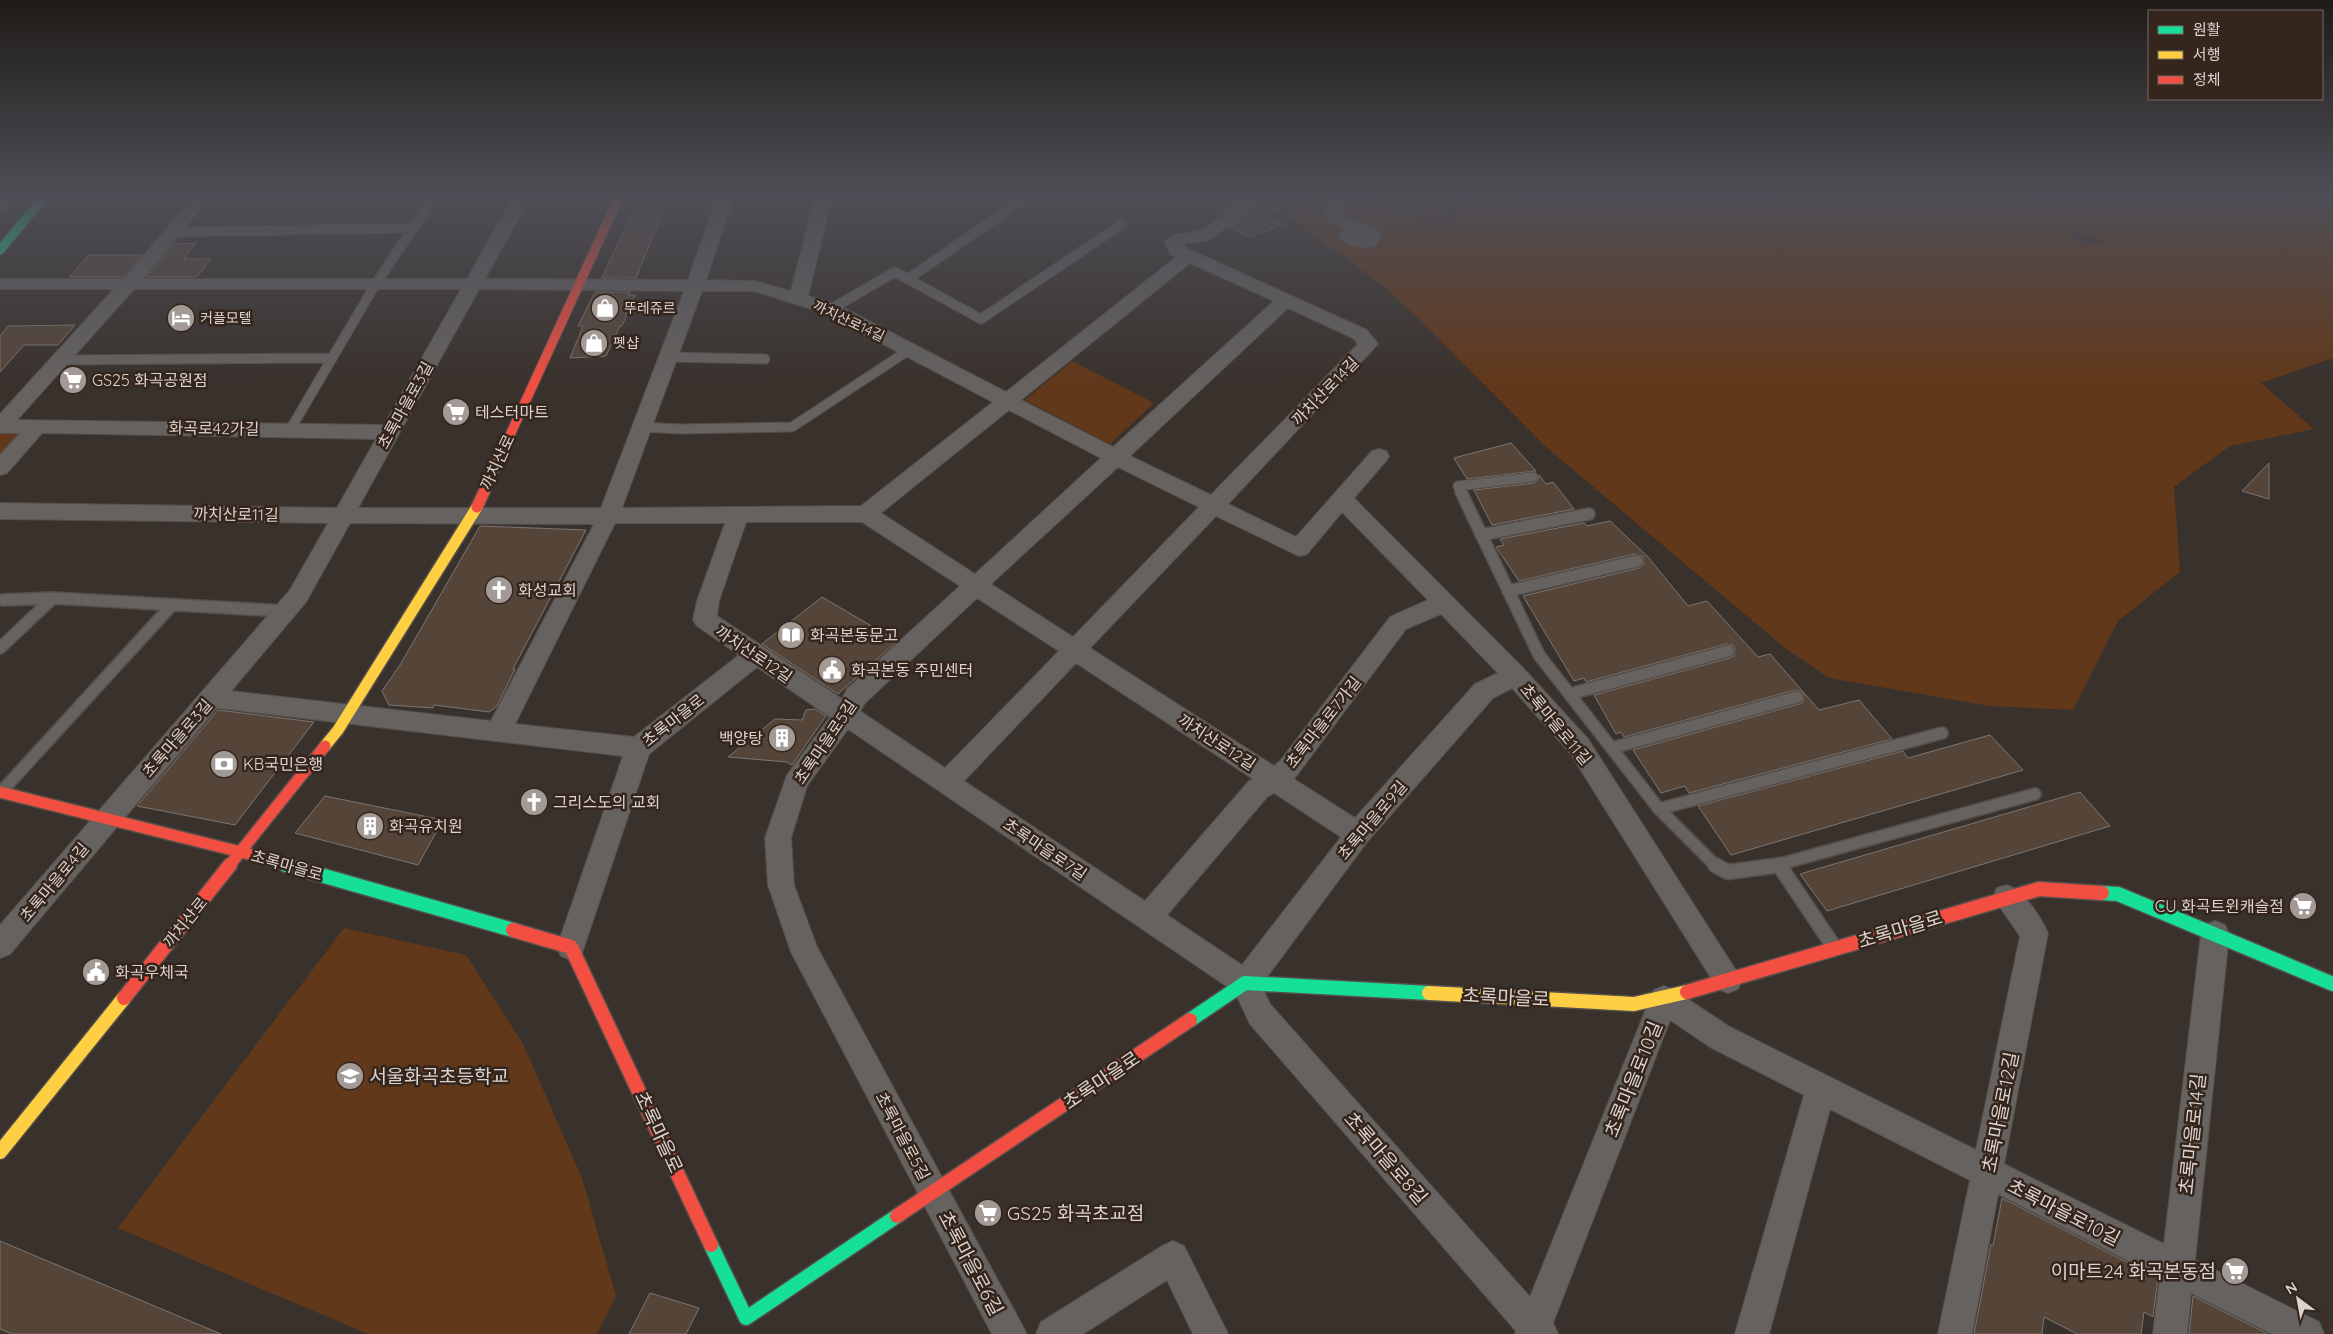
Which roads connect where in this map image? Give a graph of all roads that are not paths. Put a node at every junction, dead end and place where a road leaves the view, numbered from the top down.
1 (149, 259) edge
2 (392, 259) edge
3 (487, 259) edge
4 (590, 259) edge
5 (704, 259) edge
6 (808, 259) edge
7 (936, 259) edge
8 (1070, 259) edge
9 (1184, 259) edge
10 (1195, 259) edge
11 (908, 279) junction
12 (0, 284) edge
13 (129, 284) junction
14 (579, 284) junction
15 (375, 285) junction
16 (472, 285) junction
17 (695, 285) junction
18 (798, 298) junction
19 (1286, 300) junction
20 (831, 309) junction
21 (909, 350) junction
22 (668, 357) junction
23 (332, 358) junction
24 (765, 359) dead end
25 (60, 360) junction
26 (1008, 401) junction
27 (38, 425) junction
28 (642, 427) junction
29 (290, 430) junction
30 (390, 432) junction
31 (1379, 456) dead end
32 (1115, 457) junction
33 (0, 468) edge
34 (1533, 476) dead end
35 (1343, 500) junction
36 (1214, 506) junction
37 (0, 511) edge
38 (866, 514) junction
39 (1590, 514) dead end
40 (344, 515) junction
41 (608, 515) junction
42 (738, 515) junction
43 (472, 517) junction
44 (1481, 535) junction
45 (1637, 561) dead end
46 (976, 586) junction
47 (1508, 591) junction
48 (53, 598) junction
49 (3, 600) dead end
50 (1444, 603) junction
51 (172, 605) junction
52 (286, 611) junction
53 (0, 648) edge
54 (1076, 651) junction
55 (1728, 651) dead end
56 (756, 655) junction
57 (1515, 675) junction
58 (1570, 694) junction
59 (1797, 697) dead end
60 (211, 698) junction
61 (350, 713) junction
62 (845, 715) junction
63 (498, 732) junction
64 (1942, 733) dead end
65 (638, 748) junction
66 (1612, 748) junction
67 (1275, 780) junction
68 (946, 783) junction
69 (0, 792) edge
70 (2035, 794) dead end
71 (1659, 809) junction
72 (107, 819) junction
73 (1358, 834) junction
74 (241, 852) junction
75 (1779, 865) junction
76 (2008, 897) junction
77 (1147, 918) junction
78 (2214, 934) junction
79 (0, 945) edge
80 (571, 947) junction
81 (1835, 948) junction
82 (1728, 980) junction
83 (1245, 983) junction
84 (2333, 984) edge
85 (1664, 999) junction
86 (1821, 1088) junction
87 (0, 1152) edge
88 (1988, 1173) junction
89 (933, 1192) junction
90 (2177, 1269) junction
91 (742, 1326) edge
92 (1536, 1332) edge
93 (1010, 1334) edge
94 (1053, 1334) edge
95 (1212, 1334) edge
96 (1752, 1334) edge
97 (1955, 1334) edge
98 (2170, 1334) edge
99 (2307, 1334) edge

1 - 13 street, 화곡로42가길
2 - 15 lane
3 - 16 street, 초록마을로3길
4 - 14 street, 까치산로
5 - 17 street
6 - 18 street
7 - 11 lane
8 - 11 lane
9 - 26 street
10 - 19 street, 까치산로14길
11 - 20 lane
12 - 13 street, 까치산로14길
13 - 15 street, 까치산로14길
13 - 25 street, 화곡로42가길
14 - 16 street, 까치산로14길
14 - 17 street, 까치산로14길
14 - 43 street, 까치산로
15 - 16 street, 까치산로14길
15 - 23 lane
16 - 30 street, 초록마을로3길
17 - 18 street, 까치산로14길
17 - 22 street
18 - 20 street, 까치산로14길
19 - 32 street
19 - 36 street, 까치산로14길
20 - 21 street, 까치산로14길
21 - 26 street, 까치산로14길
21 - 28 lane, 까치산로14길
22 - 24 lane
22 - 28 street
23 - 25 lane
23 - 29 lane
25 - 27 street, 화곡로42가길
26 - 32 street, 까치산로14길
26 - 38 street
27 - 29 street, 화곡로42가길
27 - 33 street
28 - 41 street
29 - 30 street, 화곡로42가길
30 - 40 street, 초록마을로3길
31 - 35 street, 까치산로14길
32 - 36 street, 까치산로14길
32 - 46 street, 초록마을로5길
34 - 44 lane
35 - 36 street, 까치산로14길
35 - 50 street, 초록마을로11길
36 - 54 street
37 - 40 street, 까치산로11길
38 - 42 street
38 - 46 street, 까치산로12길
39 - 44 lane
40 - 43 street, 까치산로11길
40 - 52 street, 초록마을로3길
41 - 42 street
41 - 43 street
41 - 63 street
42 - 56 street, 까치산로12길
43 - 61 street, 까치산로
44 - 47 lane
45 - 47 lane
46 - 54 street, 까치산로12길
46 - 62 street, 초록마을로5길
47 - 58 lane
48 - 49 lane
48 - 51 lane
48 - 53 lane
50 - 57 street, 초록마을로11길
50 - 67 street, 초록마을로7가길
51 - 52 lane
51 - 69 lane, 초록마을로
52 - 60 street, 초록마을로3길
54 - 67 street, 까치산로12길
54 - 68 street
55 - 58 lane
56 - 62 street, 까치산로12길
56 - 65 street, 초록마을로
57 - 73 street, 초록마을로9길
57 - 82 street, 초록마을로11길
58 - 66 lane
59 - 66 lane
60 - 61 street
60 - 72 street, 초록마을로3길
61 - 63 street
61 - 74 street, 까치산로
62 - 68 street, 초록마을로7길
62 - 89 street, 초록마을로5길
63 - 65 street
64 - 71 lane
65 - 80 street, 초록마을로
66 - 71 lane
67 - 73 street, 까치산로12길
67 - 77 street, 초록마을로7가길
68 - 77 street, 초록마을로7길
69 - 72 street, 초록마을로
70 - 75 lane
71 - 75 lane
72 - 74 street, 초록마을로
72 - 79 street, 초록마을로4길
73 - 83 street, 초록마을로9길
74 - 80 street, 초록마을로
74 - 87 street, 까치산로
75 - 81 lane
76 - 78 street, 초록마을로
76 - 81 street, 초록마을로
76 - 88 street, 초록마을로12길
77 - 83 street, 초록마을로7길
78 - 84 street, 초록마을로
78 - 90 street, 초록마을로14길
80 - 91 street, 초록마을로
81 - 82 street, 초록마을로
82 - 85 street, 초록마을로
83 - 85 street, 초록마을로
83 - 89 street, 초록마을로
83 - 92 street, 초록마을로8길
85 - 86 street, 초록마을로10길
85 - 92 street, 초록마을로10길
86 - 88 street, 초록마을로10길
86 - 96 street
88 - 90 street, 초록마을로10길
88 - 97 street, 초록마을로12길
89 - 91 street, 초록마을로
89 - 93 street, 초록마을로6길
90 - 98 street, 초록마을로14길
90 - 99 street, 초록마을로10길
94 - 95 street

